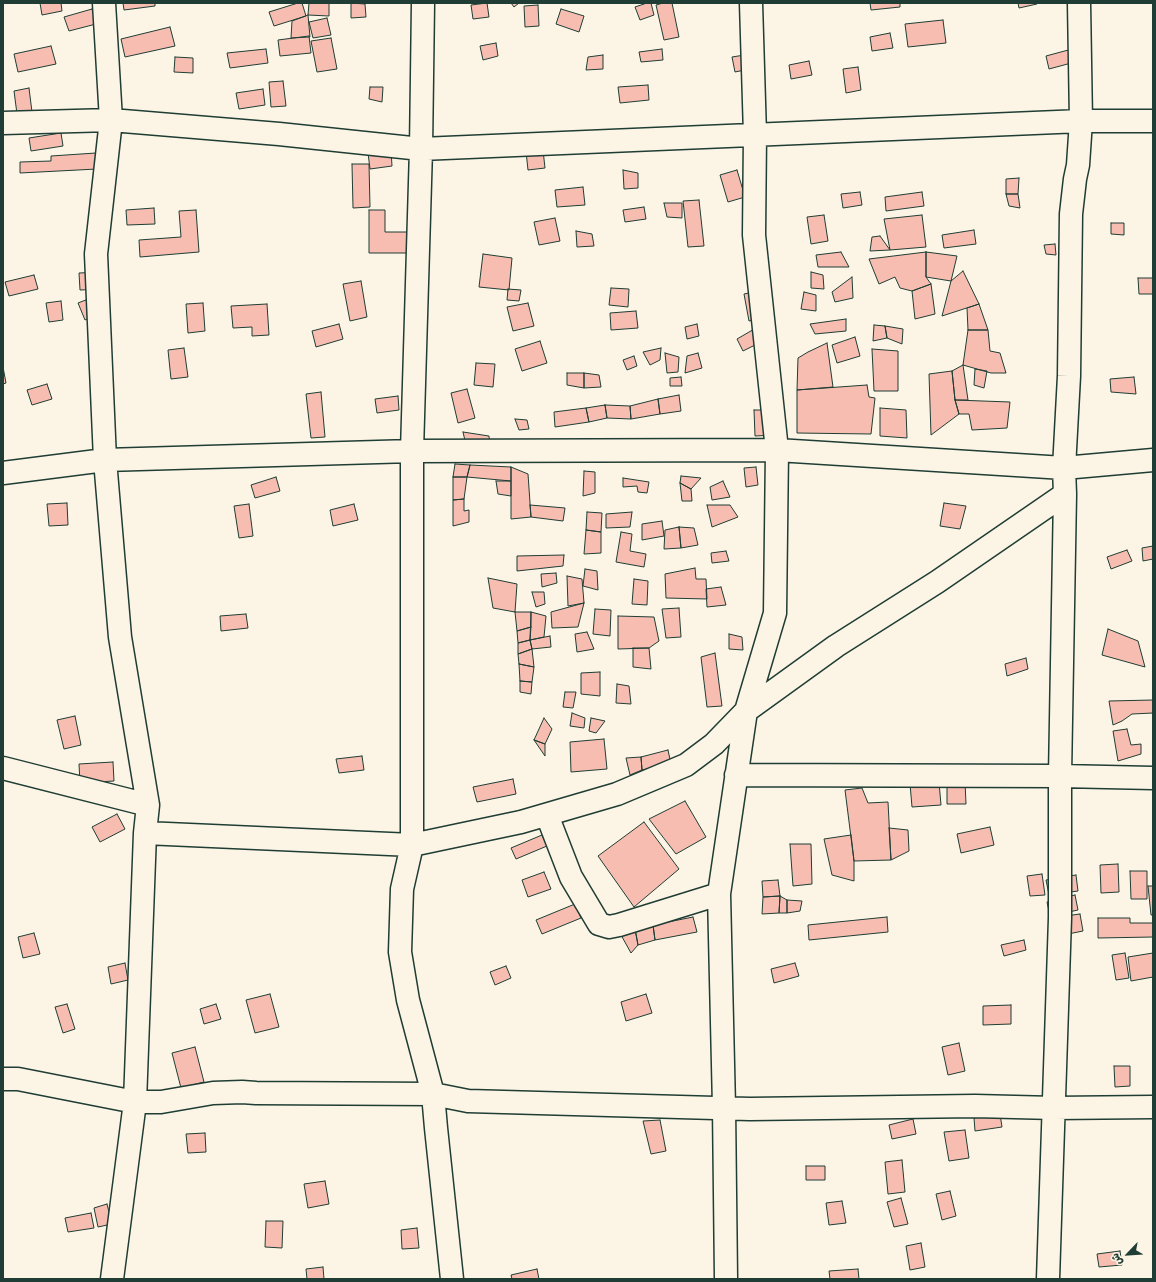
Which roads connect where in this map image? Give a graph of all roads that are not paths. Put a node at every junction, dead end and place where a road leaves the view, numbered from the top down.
1 (104, 3) edge
2 (423, 3) edge
3 (751, 3) edge
4 (1079, 3) edge
5 (111, 120) junction
6 (1153, 120) edge
7 (1081, 121) junction
8 (3, 123) edge
9 (755, 135) junction
10 (422, 149) junction
11 (777, 450) junction
12 (412, 451) junction
13 (105, 460) junction
14 (1153, 460) edge
15 (1064, 468) junction
16 (3, 473) edge
17 (1065, 494) junction
18 (746, 711) junction
19 (3, 768) edge
20 (736, 775) junction
21 (1060, 776) junction
22 (1153, 778) edge
23 (148, 805) junction
24 (547, 815) junction
25 (144, 833) junction
26 (412, 845) junction
27 (719, 894) junction
28 (3, 1079) edge
29 (433, 1094) junction
30 (135, 1102) junction
31 (724, 1107) junction
32 (1153, 1107) edge
33 (1054, 1108) junction
34 (112, 1279) edge
35 (452, 1279) edge
36 (726, 1279) edge
37 (1048, 1279) edge

1 - 5 street
2 - 10 street
3 - 9 street
4 - 7 street
5 - 8 street
5 - 10 street
5 - 13 street
6 - 7 street
7 - 9 street
7 - 15 street
9 - 10 street
9 - 11 street
10 - 12 street
11 - 12 street
11 - 15 street
11 - 18 street
12 - 13 street
12 - 26 street
13 - 16 street
13 - 23 street
14 - 15 street
15 - 17 street
17 - 18 street
17 - 21 street
18 - 20 street
18 - 24 street
19 - 23 street
20 - 21 street
20 - 27 street
21 - 22 street
21 - 33 street
23 - 25 street
24 - 26 street
24 - 27 street
25 - 26 street
25 - 30 street
26 - 29 street
27 - 31 street
28 - 30 street
29 - 30 street
29 - 31 street
29 - 35 street
30 - 34 street
31 - 33 street
31 - 36 street
32 - 33 street
33 - 37 street

